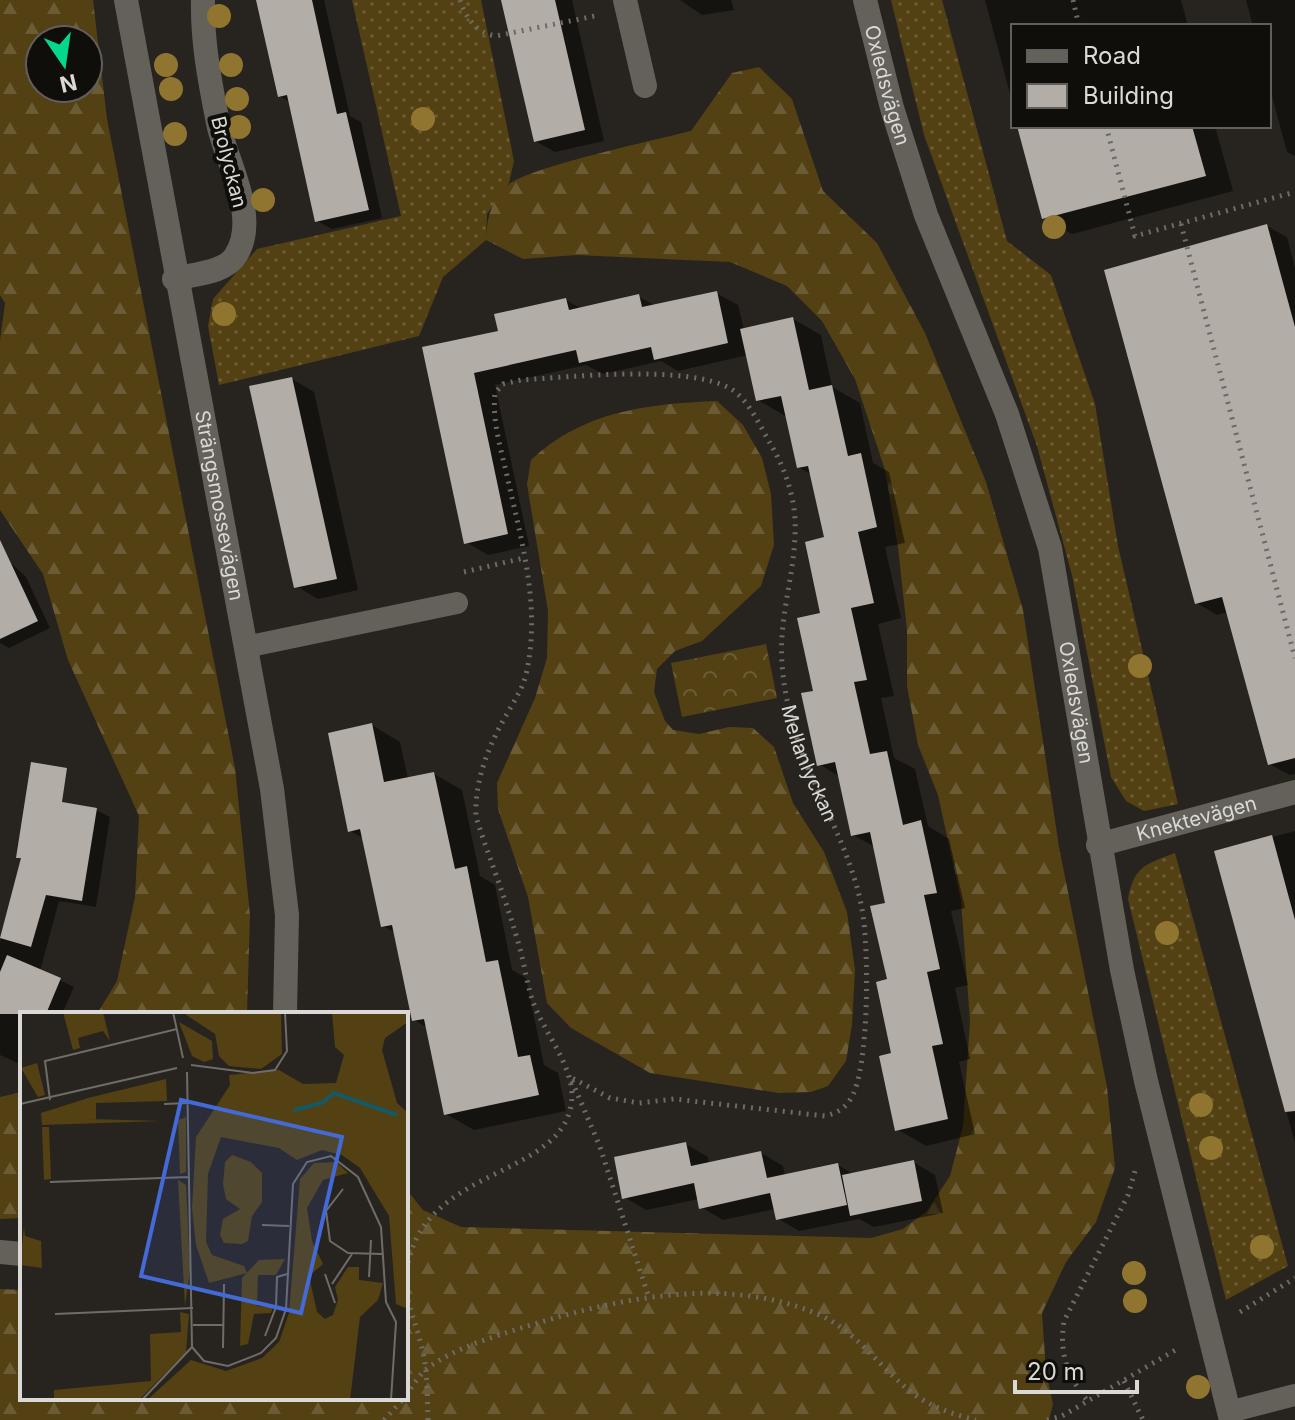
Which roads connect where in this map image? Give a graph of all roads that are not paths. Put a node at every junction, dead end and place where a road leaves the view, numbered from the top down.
1 (126, 0) edge
2 (203, 0) edge
3 (865, 0) edge
4 (626, 5) edge
5 (645, 86) dead end
6 (174, 279) junction
7 (457, 603) dead end
8 (246, 647) junction
9 (1295, 792) edge
10 (1098, 845) junction
11 (285, 1012) edge
12 (0, 1252) edge
13 (20, 1254) edge
14 (1295, 1395) edge
15 (1230, 1416) edge

1 - 6 street, Strängsmossevägen
2 - 6 street, Brolyckan
3 - 10 street, Oxledsvägen
4 - 5 street
6 - 8 street, Strängsmossevägen
7 - 8 lane
8 - 11 street, Strängsmossevägen
9 - 10 street, Knektevägen
10 - 15 street, Oxledsvägen
12 - 13 street
14 - 15 lane

